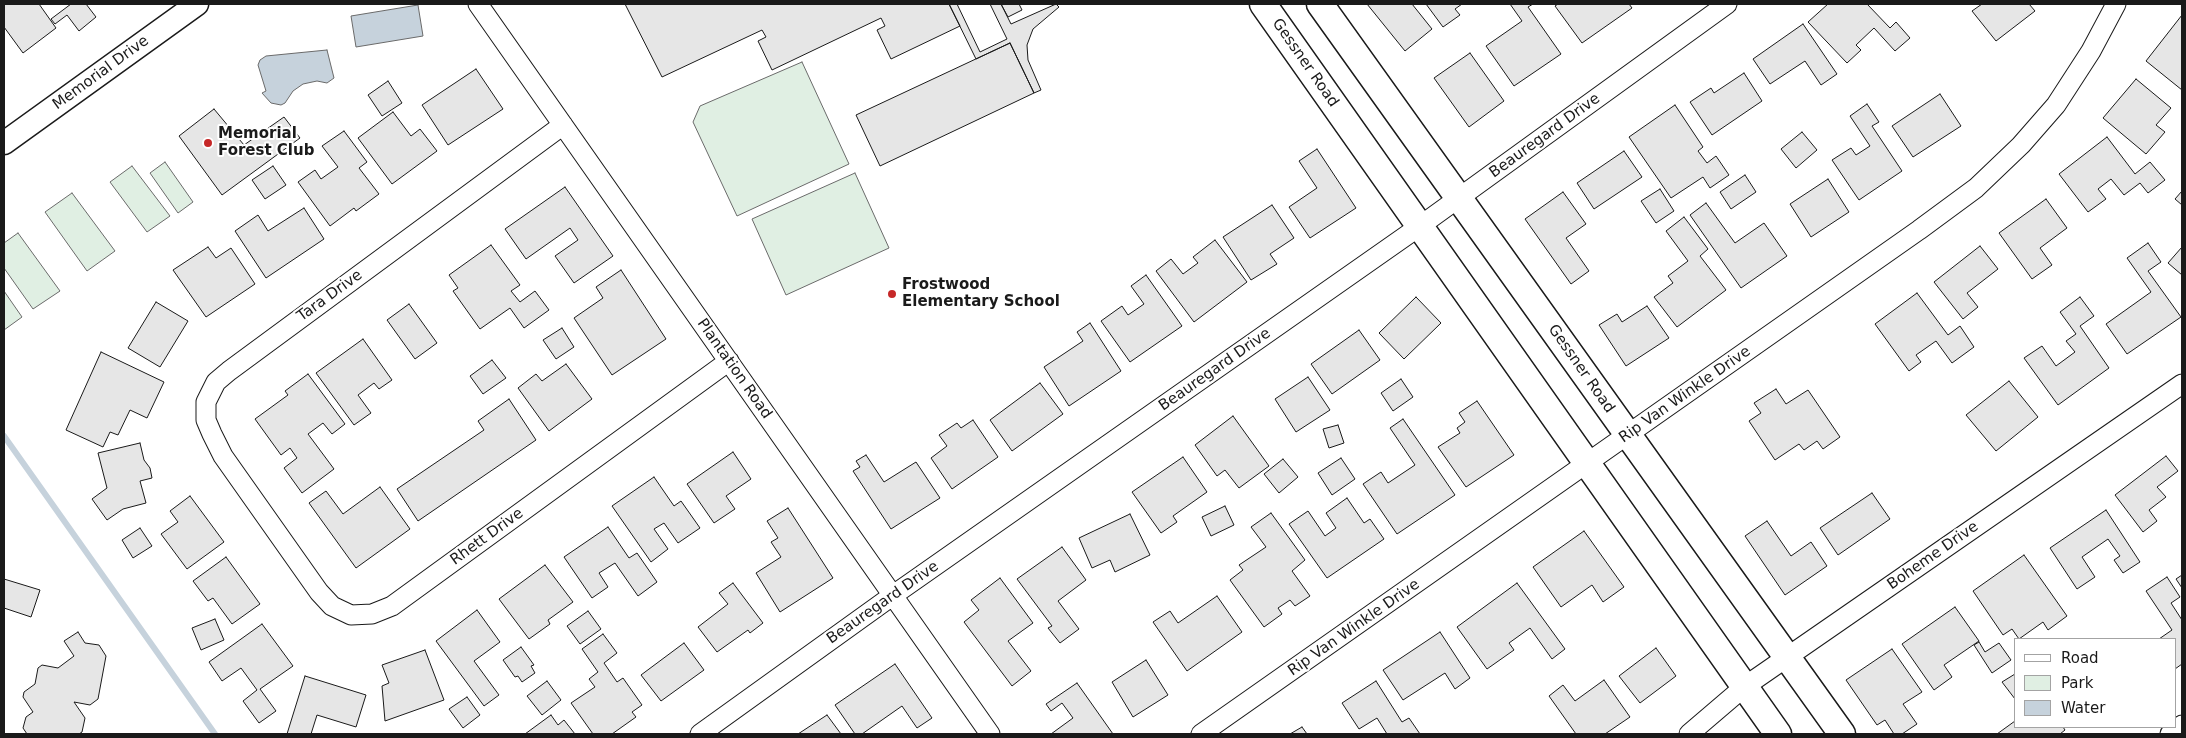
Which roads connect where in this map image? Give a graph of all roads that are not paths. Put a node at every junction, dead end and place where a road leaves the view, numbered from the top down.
1 (197, 4) edge
2 (478, 4) edge
3 (1263, 4) edge
4 (1320, 4) edge
5 (1727, 4) edge
6 (2116, 4) edge
7 (563, 126) junction
8 (5, 139) edge
9 (1459, 198) junction
10 (1420, 226) junction
11 (729, 361) junction
12 (2182, 384) edge
13 (1628, 436) junction
14 (1589, 463) junction
15 (262, 510) joint
16 (892, 596) junction
17 (1786, 658) junction
18 (1744, 687) junction
19 (2182, 725) edge
20 (700, 734) edge
21 (990, 734) edge
22 (1202, 734) edge
23 (1689, 734) edge
24 (1778, 734) edge
25 (1842, 734) edge
26 (2170, 734) edge

1 - 8 street, Memorial Drive
2 - 7 street, Plantation Road
3 - 10 main road, Gessner Road
4 - 9 main road, Gessner Road
5 - 9 street, Beauregard Drive
6 - 13 street, Rip Van Winkle Drive
7 - 11 street, Plantation Road
7 - 15 street, Tara Drive
9 - 10 street, Beauregard Drive
9 - 13 main road, Gessner Road
10 - 14 main road, Gessner Road
10 - 16 street, Beauregard Drive
11 - 15 street, Rhett Drive
11 - 16 street, Plantation Road
12 - 17 street, Boheme Drive
13 - 14 street, Rip Van Winkle Drive
13 - 17 main road, Gessner Road
14 - 18 main road, Gessner Road
14 - 22 street, Rip Van Winkle Drive
16 - 20 street, Beauregard Drive
16 - 21 street, Plantation Road
17 - 18 street, Boheme Drive
17 - 25 main road, Gessner Road
18 - 23 street, Boheme Drive
18 - 24 main road, Gessner Road
19 - 26 street

